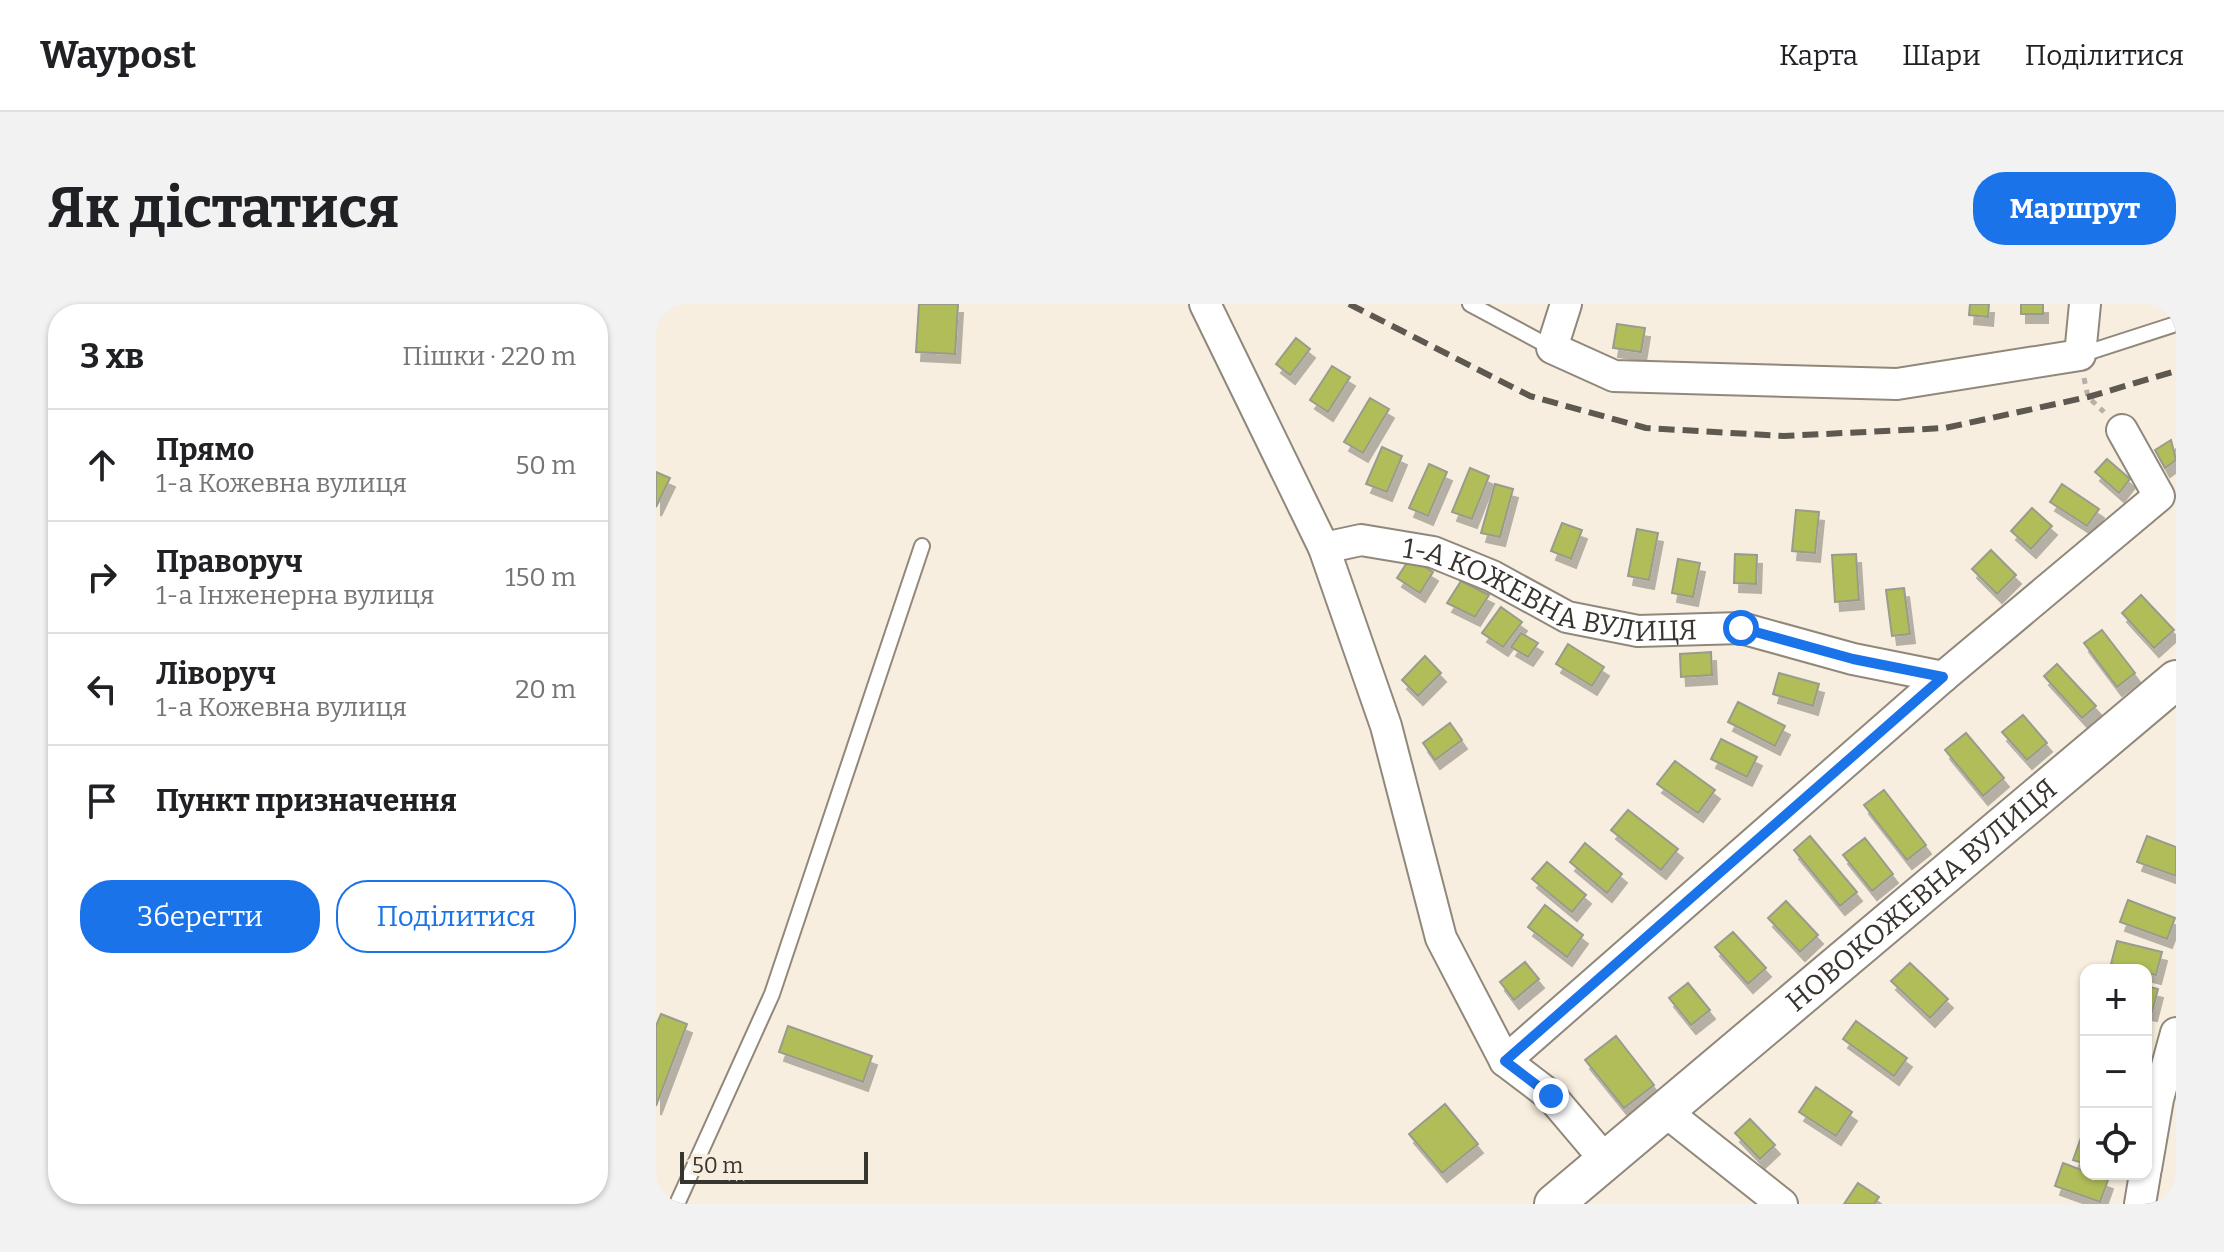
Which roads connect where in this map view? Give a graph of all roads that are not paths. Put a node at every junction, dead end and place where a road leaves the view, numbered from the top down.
1 (1205, 304) edge
2 (1470, 304) edge
3 (1566, 304) edge
4 (2085, 304) edge
5 (2176, 324) edge
6 (1552, 348) junction
7 (2080, 355) junction
8 (2122, 430) road end
9 (922, 546) dead end
10 (1324, 548) junction
11 (1943, 677) junction
12 (2176, 680) edge
13 (2176, 1033) edge
14 (1505, 1061) junction
15 (1666, 1112) junction
16 (2152, 1136) edge
17 (1607, 1162) junction
18 (2144, 1180) edge
19 (677, 1204) edge
20 (1554, 1204) edge
21 (1782, 1204) edge
22 (2140, 1204) edge

1 - 10 street
2 - 6 lane
3 - 6 street
4 - 7 street
5 - 7 lane
6 - 7 street
8 - 11 street
9 - 19 lane
10 - 11 street, 1-А КОЖЕВНА ВУЛИЦЯ
10 - 14 street
11 - 14 street
12 - 15 street, НОВОКОЖЕВНА ВУЛИЦЯ
13 - 16 street
14 - 17 street
15 - 17 street, НОВОКОЖЕВНА ВУЛИЦЯ
15 - 21 street
17 - 20 street, НОВОКОЖЕВНА ВУЛИЦЯ
18 - 22 street

